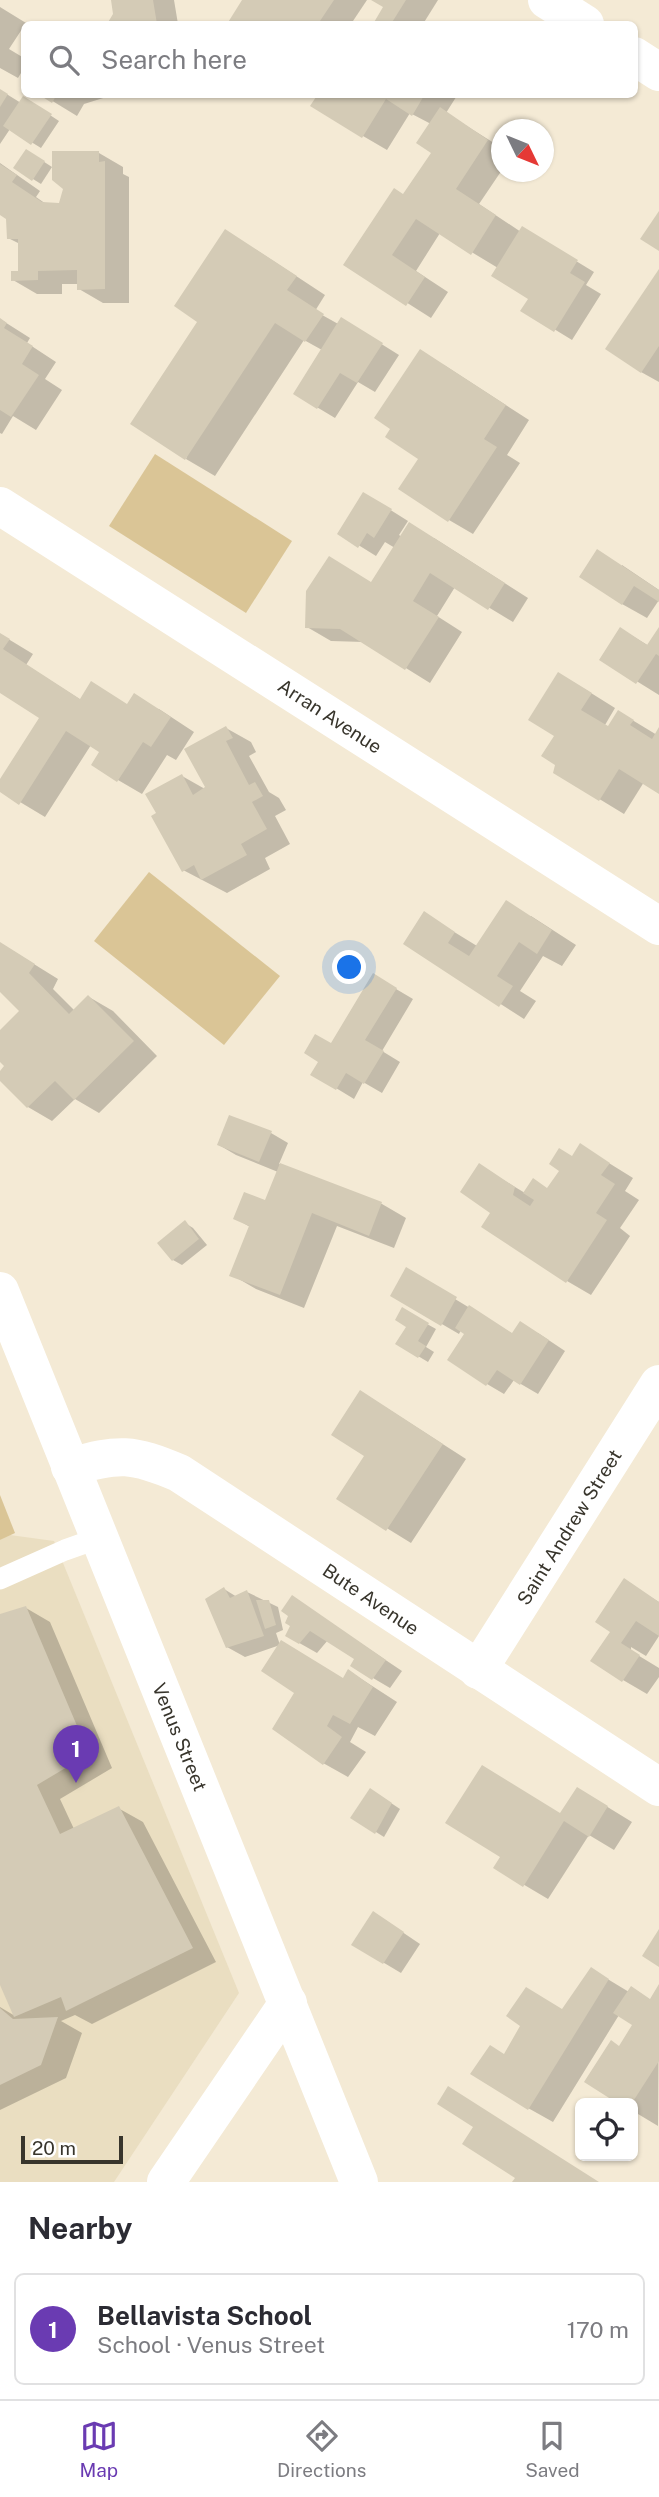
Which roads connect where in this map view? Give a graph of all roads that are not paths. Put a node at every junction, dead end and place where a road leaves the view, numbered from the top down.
1 (547, 0) edge
2 (580, 21) edge
3 (638, 58) edge
4 (659, 72) edge
5 (0, 506) edge
6 (659, 926) edge
7 (0, 1291) edge
8 (659, 1384) edge
9 (70, 1466) junction
10 (99, 1538) junction
11 (0, 1579) edge
12 (478, 1670) junction
13 (659, 1787) edge
14 (288, 2003) junction
15 (166, 2182) edge
16 (359, 2182) edge

1 - 2 street
3 - 4 street
5 - 6 street, Arran Avenue
7 - 9 street, Venus Street
8 - 12 street, Saint Andrew Street
9 - 10 street, Venus Street
9 - 12 street, Bute Avenue
10 - 11 lane
10 - 14 street, Venus Street
12 - 13 street, Bute Avenue
14 - 15 street
14 - 16 street, Venus Street

